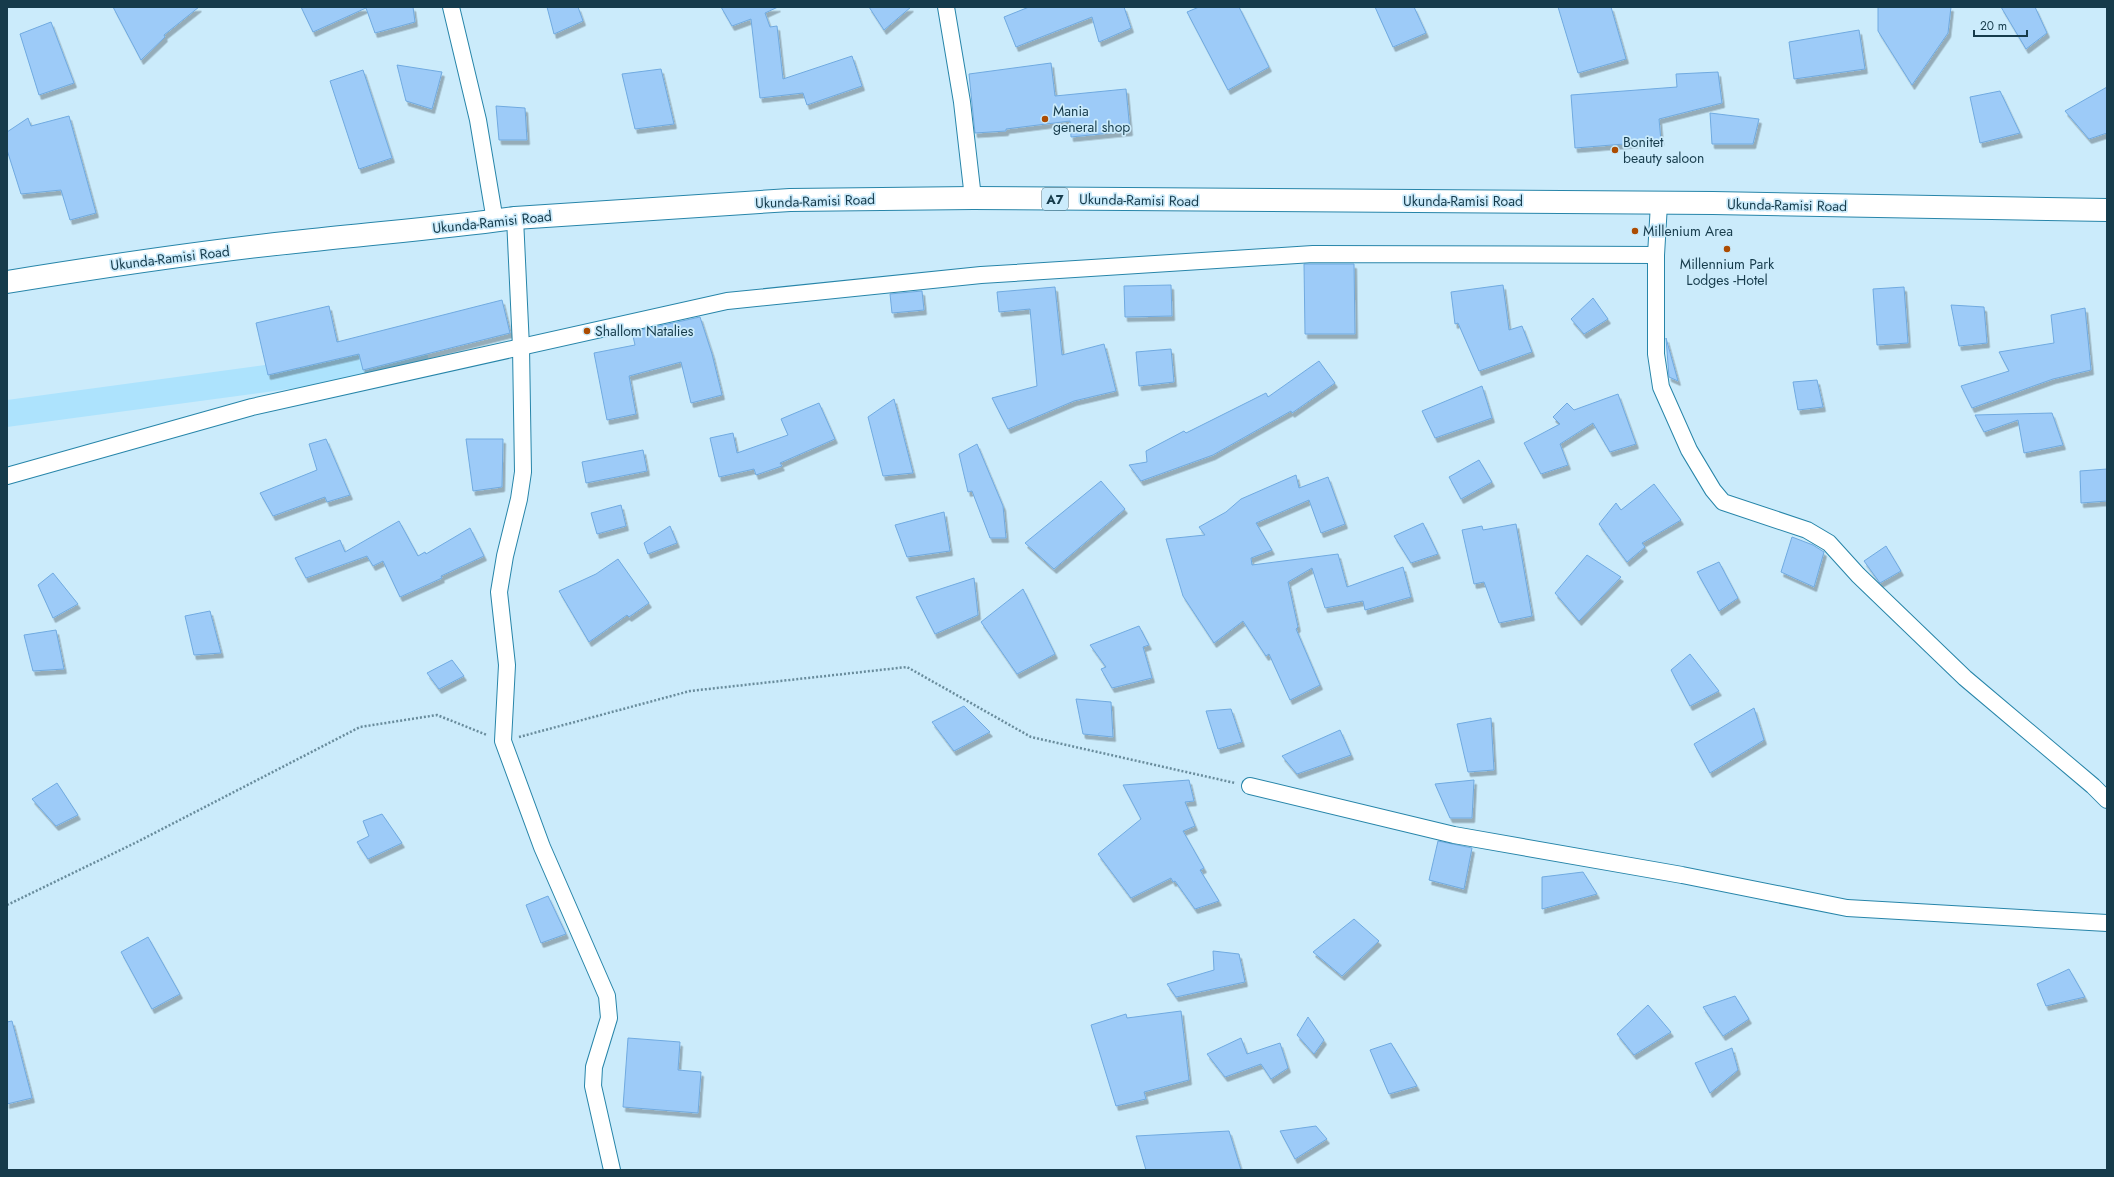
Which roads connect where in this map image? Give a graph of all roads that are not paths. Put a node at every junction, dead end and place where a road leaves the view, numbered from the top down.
1 (451, 7) edge
2 (946, 7) edge
3 (973, 198) junction
4 (1659, 204) junction
5 (2107, 210) edge
6 (505, 220) junction
7 (1656, 255) junction
8 (7, 282) edge
9 (521, 347) junction
10 (7, 476) edge
11 (1250, 786) road end
12 (2107, 800) edge
13 (2107, 923) edge
14 (612, 1170) edge

1 - 6 street
2 - 3 street
3 - 4 highway, Ukunda-Ramisi Road / A7
3 - 6 highway, Ukunda-Ramisi Road / A7
4 - 5 highway, Ukunda-Ramisi Road / A7
4 - 7 street
6 - 8 highway, Ukunda-Ramisi Road / A7
6 - 9 street
7 - 9 street
7 - 12 street
9 - 10 street
9 - 14 street
11 - 13 street

